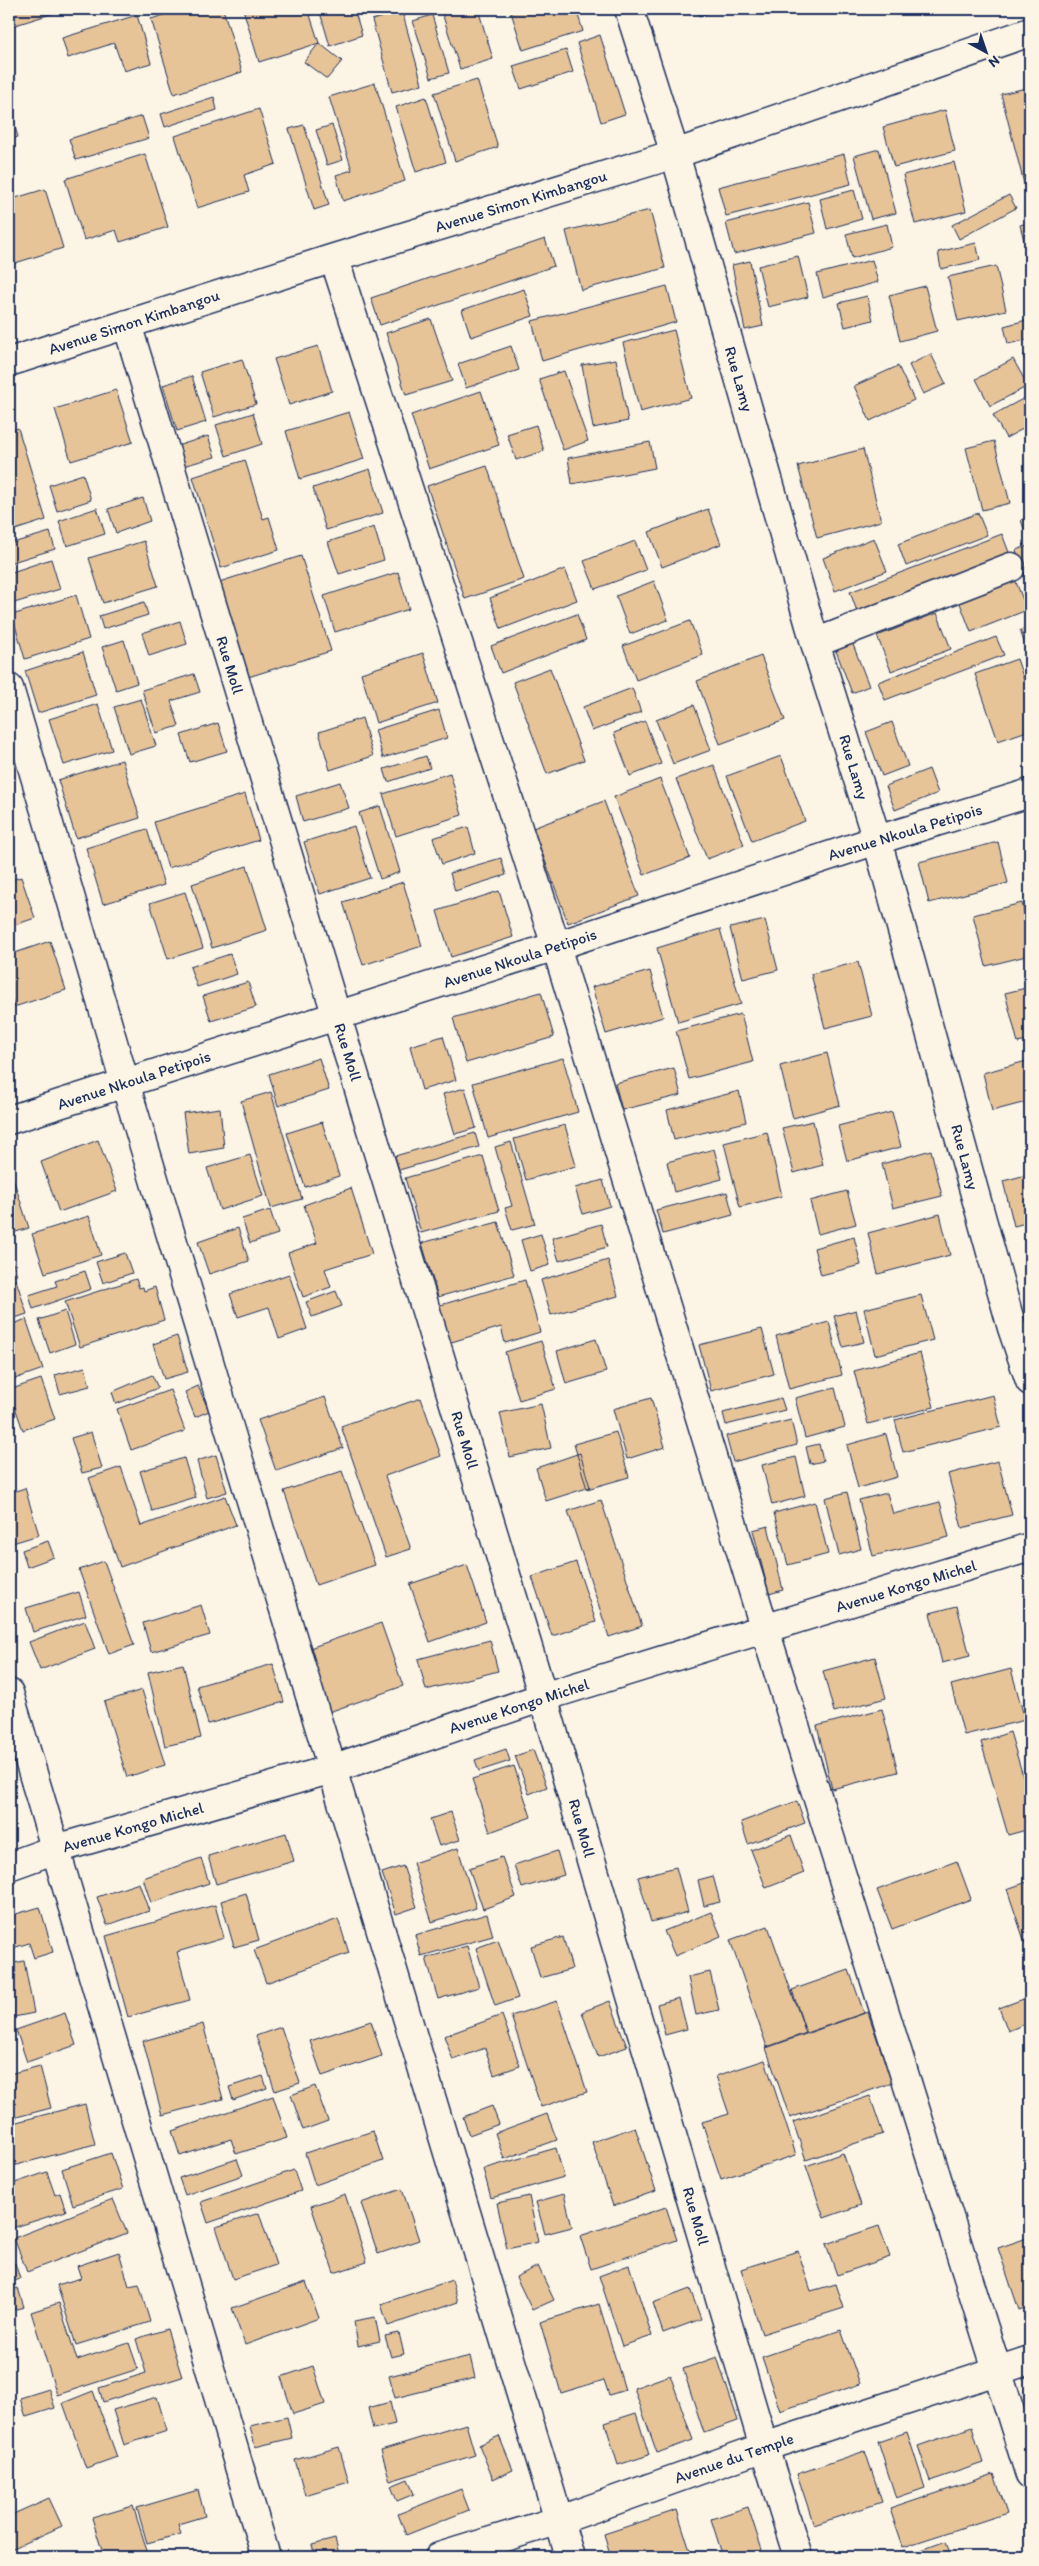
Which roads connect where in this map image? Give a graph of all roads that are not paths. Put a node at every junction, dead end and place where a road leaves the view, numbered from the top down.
1 (629, 9) edge
2 (1030, 32) edge
3 (675, 154) junction
4 (334, 258) junction
5 (127, 324) junction
6 (9, 362) edge
7 (1011, 567) dead end
8 (815, 643) junction
9 (9, 688) edge
10 (1030, 793) edge
11 (877, 840) junction
12 (556, 946) junction
13 (337, 1017) junction
14 (125, 1083) junction
15 (9, 1120) edge
16 (1030, 1381) edge
17 (1030, 1547) edge
18 (765, 1630) junction
19 (9, 1693) edge
20 (543, 1697) junction
21 (332, 1769) junction
22 (56, 1850) junction
23 (9, 1866) edge
24 (1030, 2360) edge
25 (998, 2371) junction
26 (764, 2447) junction
27 (1030, 2475) edge
28 (557, 2521) junction
29 (266, 2557) edge
30 (439, 2557) edge
31 (570, 2557) edge
32 (798, 2557) edge

1 - 3 street, Rue Lamy
2 - 3 street, Avenue Simon Kimbangou
3 - 4 street, Avenue Simon Kimbangou
3 - 8 street, Rue Lamy
4 - 5 street, Avenue Simon Kimbangou
4 - 12 street
5 - 6 street, Avenue Simon Kimbangou
5 - 13 street, Rue Moll
7 - 8 street
8 - 11 street, Rue Lamy
9 - 14 street
10 - 11 street, Avenue Nkoula Petipois
11 - 12 street, Avenue Nkoula Petipois
11 - 16 street, Rue Lamy
12 - 13 street, Avenue Nkoula Petipois
12 - 18 street
13 - 14 street, Avenue Nkoula Petipois
13 - 20 street, Rue Moll
14 - 15 street, Avenue Nkoula Petipois
14 - 21 street
17 - 18 street, Avenue Kongo Michel
18 - 20 street, Avenue Kongo Michel
18 - 25 street
19 - 22 street
20 - 21 street, Avenue Kongo Michel
20 - 26 street, Rue Moll
21 - 22 street, Avenue Kongo Michel
21 - 28 street
22 - 23 street, Avenue Kongo Michel
22 - 29 street
24 - 25 street, Avenue du Temple
25 - 26 street, Avenue du Temple
25 - 27 street
26 - 28 street, Avenue du Temple
26 - 32 street, Rue Moll
28 - 30 street, Avenue du Temple
28 - 31 street

